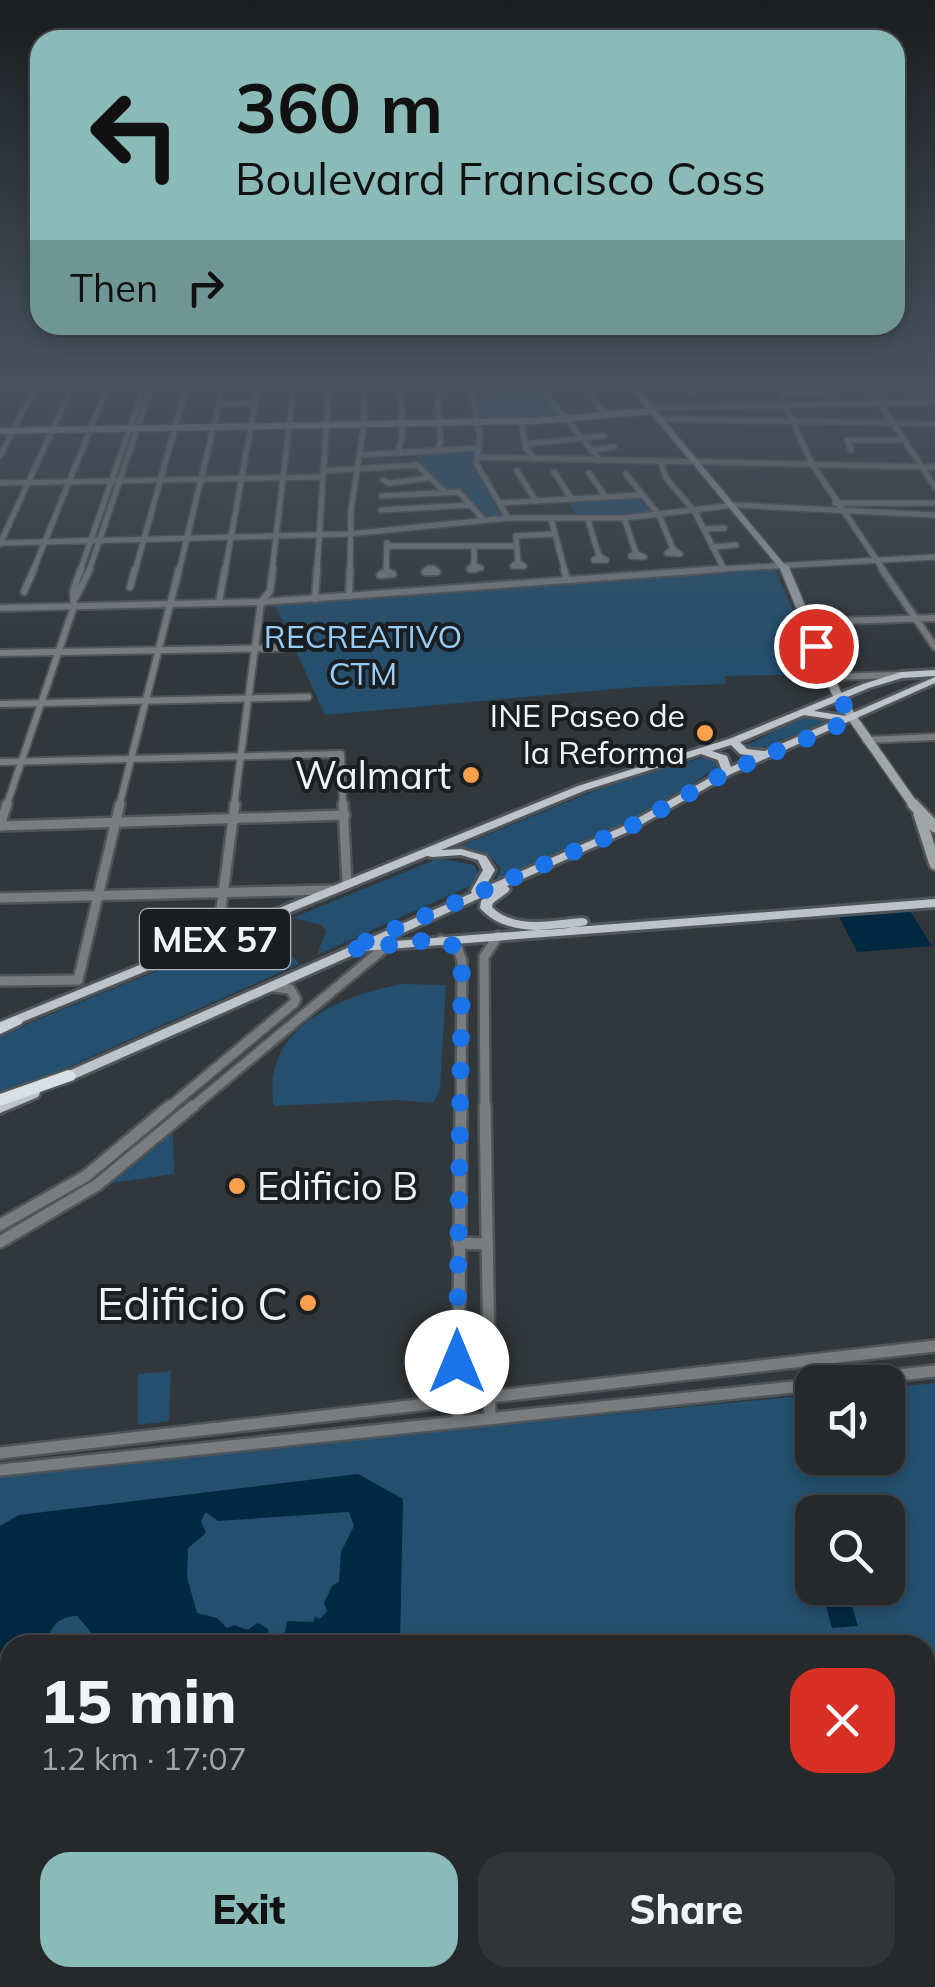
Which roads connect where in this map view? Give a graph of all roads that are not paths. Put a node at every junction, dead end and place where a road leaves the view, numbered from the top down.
1 (30, 478) edge
2 (71, 478) edge
3 (116, 478) edge
4 (241, 478) junction
5 (282, 478) joint
6 (323, 478) edge
7 (355, 478) edge
8 (430, 478) joint
9 (484, 478) edge
10 (521, 478) edge
11 (558, 478) edge
12 (592, 478) edge
13 (629, 478) edge
14 (666, 478) edge
15 (713, 478) edge
16 (821, 478) edge
17 (201, 479) junction
18 (160, 480) junction
19 (395, 480) dead end
20 (115, 481) junction
21 (69, 482) junction
22 (0, 483) edge
23 (28, 483) junction
24 (444, 492) junction
25 (642, 494) junction
26 (394, 495) dead end
27 (606, 496) junction
28 (572, 499) junction
29 (536, 501) junction
30 (499, 503) junction
31 (935, 503) edge
32 (739, 504) junction
33 (471, 505) junction
34 (840, 506) junction
35 (105, 510) junction
36 (393, 510) dead end
37 (691, 511) junction
38 (659, 515) junction
39 (935, 515) edge
40 (508, 518) junction
41 (624, 518) junction
42 (551, 519) junction
43 (484, 520) junction
44 (588, 520) junction
45 (724, 528) dead end
46 (704, 529) junction
47 (388, 531) junction
48 (349, 534) junction
49 (554, 534) junction
50 (276, 536) junction
51 (319, 536) junction
52 (232, 538) junction
53 (188, 539) junction
54 (90, 540) junction
55 (99, 540) junction
56 (143, 540) junction
57 (46, 542) junction
58 (0, 543) edge
59 (736, 545) dead end
60 (388, 546) junction
61 (431, 546) junction
62 (474, 546) junction
63 (516, 546) junction
64 (712, 547) junction
65 (672, 549) dead end
66 (636, 553) dead end
67 (599, 556) dead end
68 (935, 557) edge
69 (876, 560) junction
70 (518, 562) dead end
71 (782, 564) junction
72 (474, 565) dead end
73 (432, 568) dead end
74 (724, 568) junction
75 (386, 571) dead end
76 (567, 580) junction
77 (130, 586) dead end
78 (24, 592) dead end
79 (350, 596) junction
80 (315, 598) junction
81 (75, 602) junction
82 (220, 602) junction
83 (261, 602) junction
84 (168, 604) junction
85 (0, 608) edge
86 (935, 618) edge
87 (916, 619) junction
88 (806, 622) junction
89 (255, 647) junction
90 (935, 647) edge
91 (282, 648) dead end
92 (156, 650) junction
93 (59, 652) junction
94 (0, 654) edge
95 (901, 675) junction
96 (935, 676) edge
97 (830, 677) junction
98 (308, 696) dead end
99 (838, 697) junction
100 (248, 698) junction
101 (144, 701) junction
102 (41, 703) junction
103 (0, 704) edge
104 (798, 713) junction
105 (851, 720) junction
106 (935, 737) edge
107 (733, 740) junction
108 (866, 740) junction
109 (702, 752) junction
110 (767, 753) junction
111 (241, 755) junction
112 (130, 758) junction
113 (22, 761) junction
114 (0, 762) edge
115 (727, 772) junction
116 (917, 810) junction
117 (935, 810) edge
118 (345, 815) junction
119 (233, 818) junction
120 (114, 822) junction
121 (0, 826) edge
122 (935, 827) edge
123 (414, 856) junction
124 (935, 864) edge
125 (535, 869) junction
126 (340, 887) junction
127 (223, 892) junction
128 (475, 893) junction
129 (99, 895) junction
130 (0, 898) edge
131 (935, 899) edge
132 (498, 936) junction
133 (217, 938) junction
134 (438, 939) junction
135 (389, 944) junction
136 (346, 950) junction
137 (0, 981) edge
138 (80, 986) junction
139 (265, 987) junction
140 (483, 1008) junction
141 (461, 1009) junction
142 (16, 1021) joint
143 (0, 1028) edge
144 (209, 1074) junction
145 (68, 1076) junction
146 (226, 1080) junction
147 (0, 1100) edge
148 (0, 1108) edge
149 (86, 1176) junction
150 (97, 1185) junction
151 (0, 1225) edge
152 (0, 1242) edge
153 (458, 1243) junction
154 (487, 1244) junction
155 (930, 1347) edge
156 (935, 1371) edge
157 (711, 1373) junction
158 (905, 1374) edge
159 (795, 1387) edge
160 (719, 1396) junction
161 (490, 1399) junction
162 (456, 1402) junction
163 (490, 1418) junction
164 (458, 1420) junction
165 (0, 1453) edge
166 (0, 1470) edge

1 - 23 street
2 - 21 street
3 - 20 street
4 - 5 street
4 - 17 street
4 - 52 street
5 - 50 street
6 - 51 street
7 - 48 street
8 - 19 street
8 - 24 street
9 - 30 street
10 - 29 street
11 - 28 street
12 - 27 street
13 - 25 street
14 - 37 street
15 - 32 main road
16 - 34 street
17 - 18 street
17 - 53 street
18 - 20 street
18 - 56 street
20 - 21 street
20 - 35 street
21 - 23 street
21 - 57 street
22 - 23 street
23 - 58 street
24 - 26 street
24 - 33 street
25 - 27 street
25 - 38 street
27 - 28 street
28 - 29 street
29 - 30 street
30 - 40 street
31 - 34 street
32 - 34 street
32 - 37 street
32 - 71 main road
33 - 36 street
33 - 43 street
34 - 39 street
34 - 69 street
35 - 54 street
35 - 55 street
37 - 38 street
37 - 46 street
38 - 41 street
38 - 65 street
40 - 42 street
40 - 43 street
41 - 44 street
41 - 66 street
42 - 44 street
42 - 49 street
43 - 47 street
44 - 67 street
45 - 46 street
46 - 64 street
47 - 48 street
47 - 60 street
48 - 51 street
48 - 79 street
49 - 63 street
49 - 76 street
50 - 51 street
50 - 52 street
50 - 83 street
51 - 80 street
52 - 53 street
52 - 82 street
53 - 56 street
53 - 84 street
54 - 55 street
54 - 57 street
54 - 81 street
55 - 56 street
55 - 81 street
56 - 77 street
57 - 58 street
57 - 78 street
59 - 64 street
60 - 61 street
60 - 75 street
61 - 62 street
61 - 73 street
62 - 63 street
62 - 72 street
63 - 70 street
64 - 74 street
68 - 69 street
69 - 71 street
69 - 87 street
71 - 74 street
71 - 88 main road
74 - 76 street
76 - 79 street
79 - 80 street
80 - 83 street
81 - 84 street
81 - 85 street
81 - 93 street
82 - 83 street
82 - 84 street
83 - 89 street
84 - 92 street
86 - 87 street
87 - 88 street
87 - 90 street
88 - 97 main road
89 - 91 street
89 - 92 street
89 - 100 street
92 - 93 street
92 - 101 street
93 - 94 street
93 - 102 street
95 - 96 main road
95 - 97 street
95 - 99 main road
96 - 105 main road
97 - 99 main road
98 - 100 street
99 - 104 main road
99 - 105 main road
100 - 101 street
100 - 111 street
101 - 102 street
101 - 112 street
102 - 103 street
102 - 113 street
104 - 105 main road
104 - 107 main road
105 - 108 main road
105 - 110 main road
106 - 108 street
107 - 109 main road
107 - 110 main road
108 - 116 main road
109 - 115 main road
109 - 123 main road
110 - 115 main road
111 - 112 street
111 - 118 street
111 - 119 street
112 - 113 street
112 - 120 street
113 - 114 street
113 - 121 street
115 - 125 main road
116 - 117 street
116 - 122 main road
116 - 124 main road
118 - 119 street
118 - 126 street
119 - 120 street
119 - 127 street
120 - 121 street
120 - 129 street
123 - 126 main road, MEX 57
123 - 128 main road
125 - 128 main road
125 - 131 main road
126 - 127 street
126 - 133 main road, MEX 57
127 - 129 street
127 - 133 street
128 - 136 main road, MEX 57
129 - 130 street
129 - 138 street
131 - 132 main road
132 - 134 main road
132 - 140 street
133 - 138 main road, MEX 57
134 - 135 main road
134 - 141 street
135 - 136 main road
135 - 146 street
136 - 139 main road, MEX 57
137 - 138 street
138 - 142 main road, MEX 57
139 - 144 street
139 - 145 main road, MEX 57
140 - 141 street
140 - 154 street
141 - 153 street
142 - 143 highway
144 - 146 street
144 - 149 street
145 - 147 highway, MEX 57
145 - 148 main road
146 - 150 street
149 - 150 street
149 - 151 street
150 - 152 street
153 - 154 street
153 - 162 street
154 - 161 street
155 - 156 street
155 - 157 street
156 - 158 street
157 - 160 street
157 - 161 street
159 - 160 street
160 - 163 street
161 - 162 street
161 - 163 street
162 - 164 street
162 - 165 street
163 - 164 street
164 - 166 street

